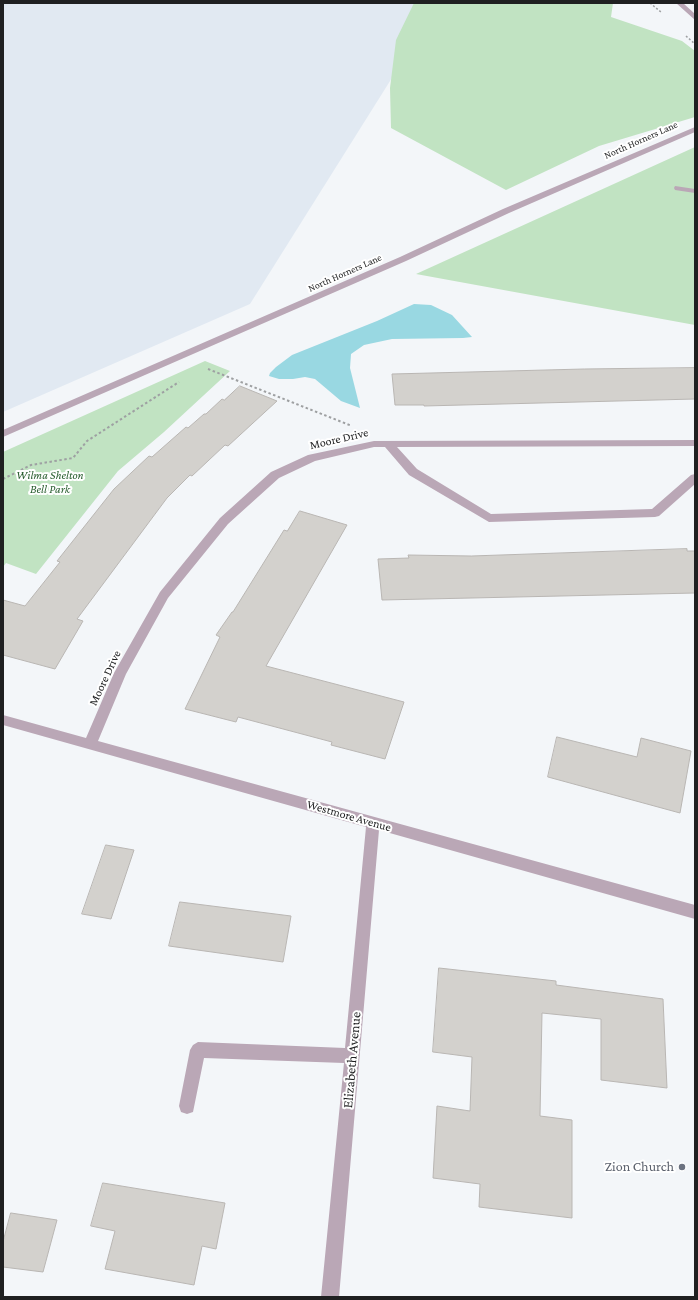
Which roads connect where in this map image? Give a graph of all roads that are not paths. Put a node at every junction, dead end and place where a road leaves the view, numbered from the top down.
1 (679, 3) edge
2 (694, 15) edge
3 (695, 129) edge
4 (678, 188) dead end
5 (695, 191) edge
6 (3, 434) edge
7 (695, 443) edge
8 (388, 444) junction
9 (695, 478) edge
10 (3, 720) edge
11 (90, 744) junction
12 (373, 823) junction
13 (695, 912) edge
14 (352, 1056) junction
15 (187, 1106) dead end
16 (330, 1297) edge

1 - 2 street
3 - 6 street, North Horners Lane
4 - 5 street
7 - 8 street, Moore Drive
8 - 9 street
8 - 11 street, Moore Drive
10 - 11 street, Westmore Avenue
11 - 12 street, Westmore Avenue
12 - 13 street, Westmore Avenue
12 - 14 street, Elizabeth Avenue
14 - 15 street
14 - 16 street, Elizabeth Avenue

